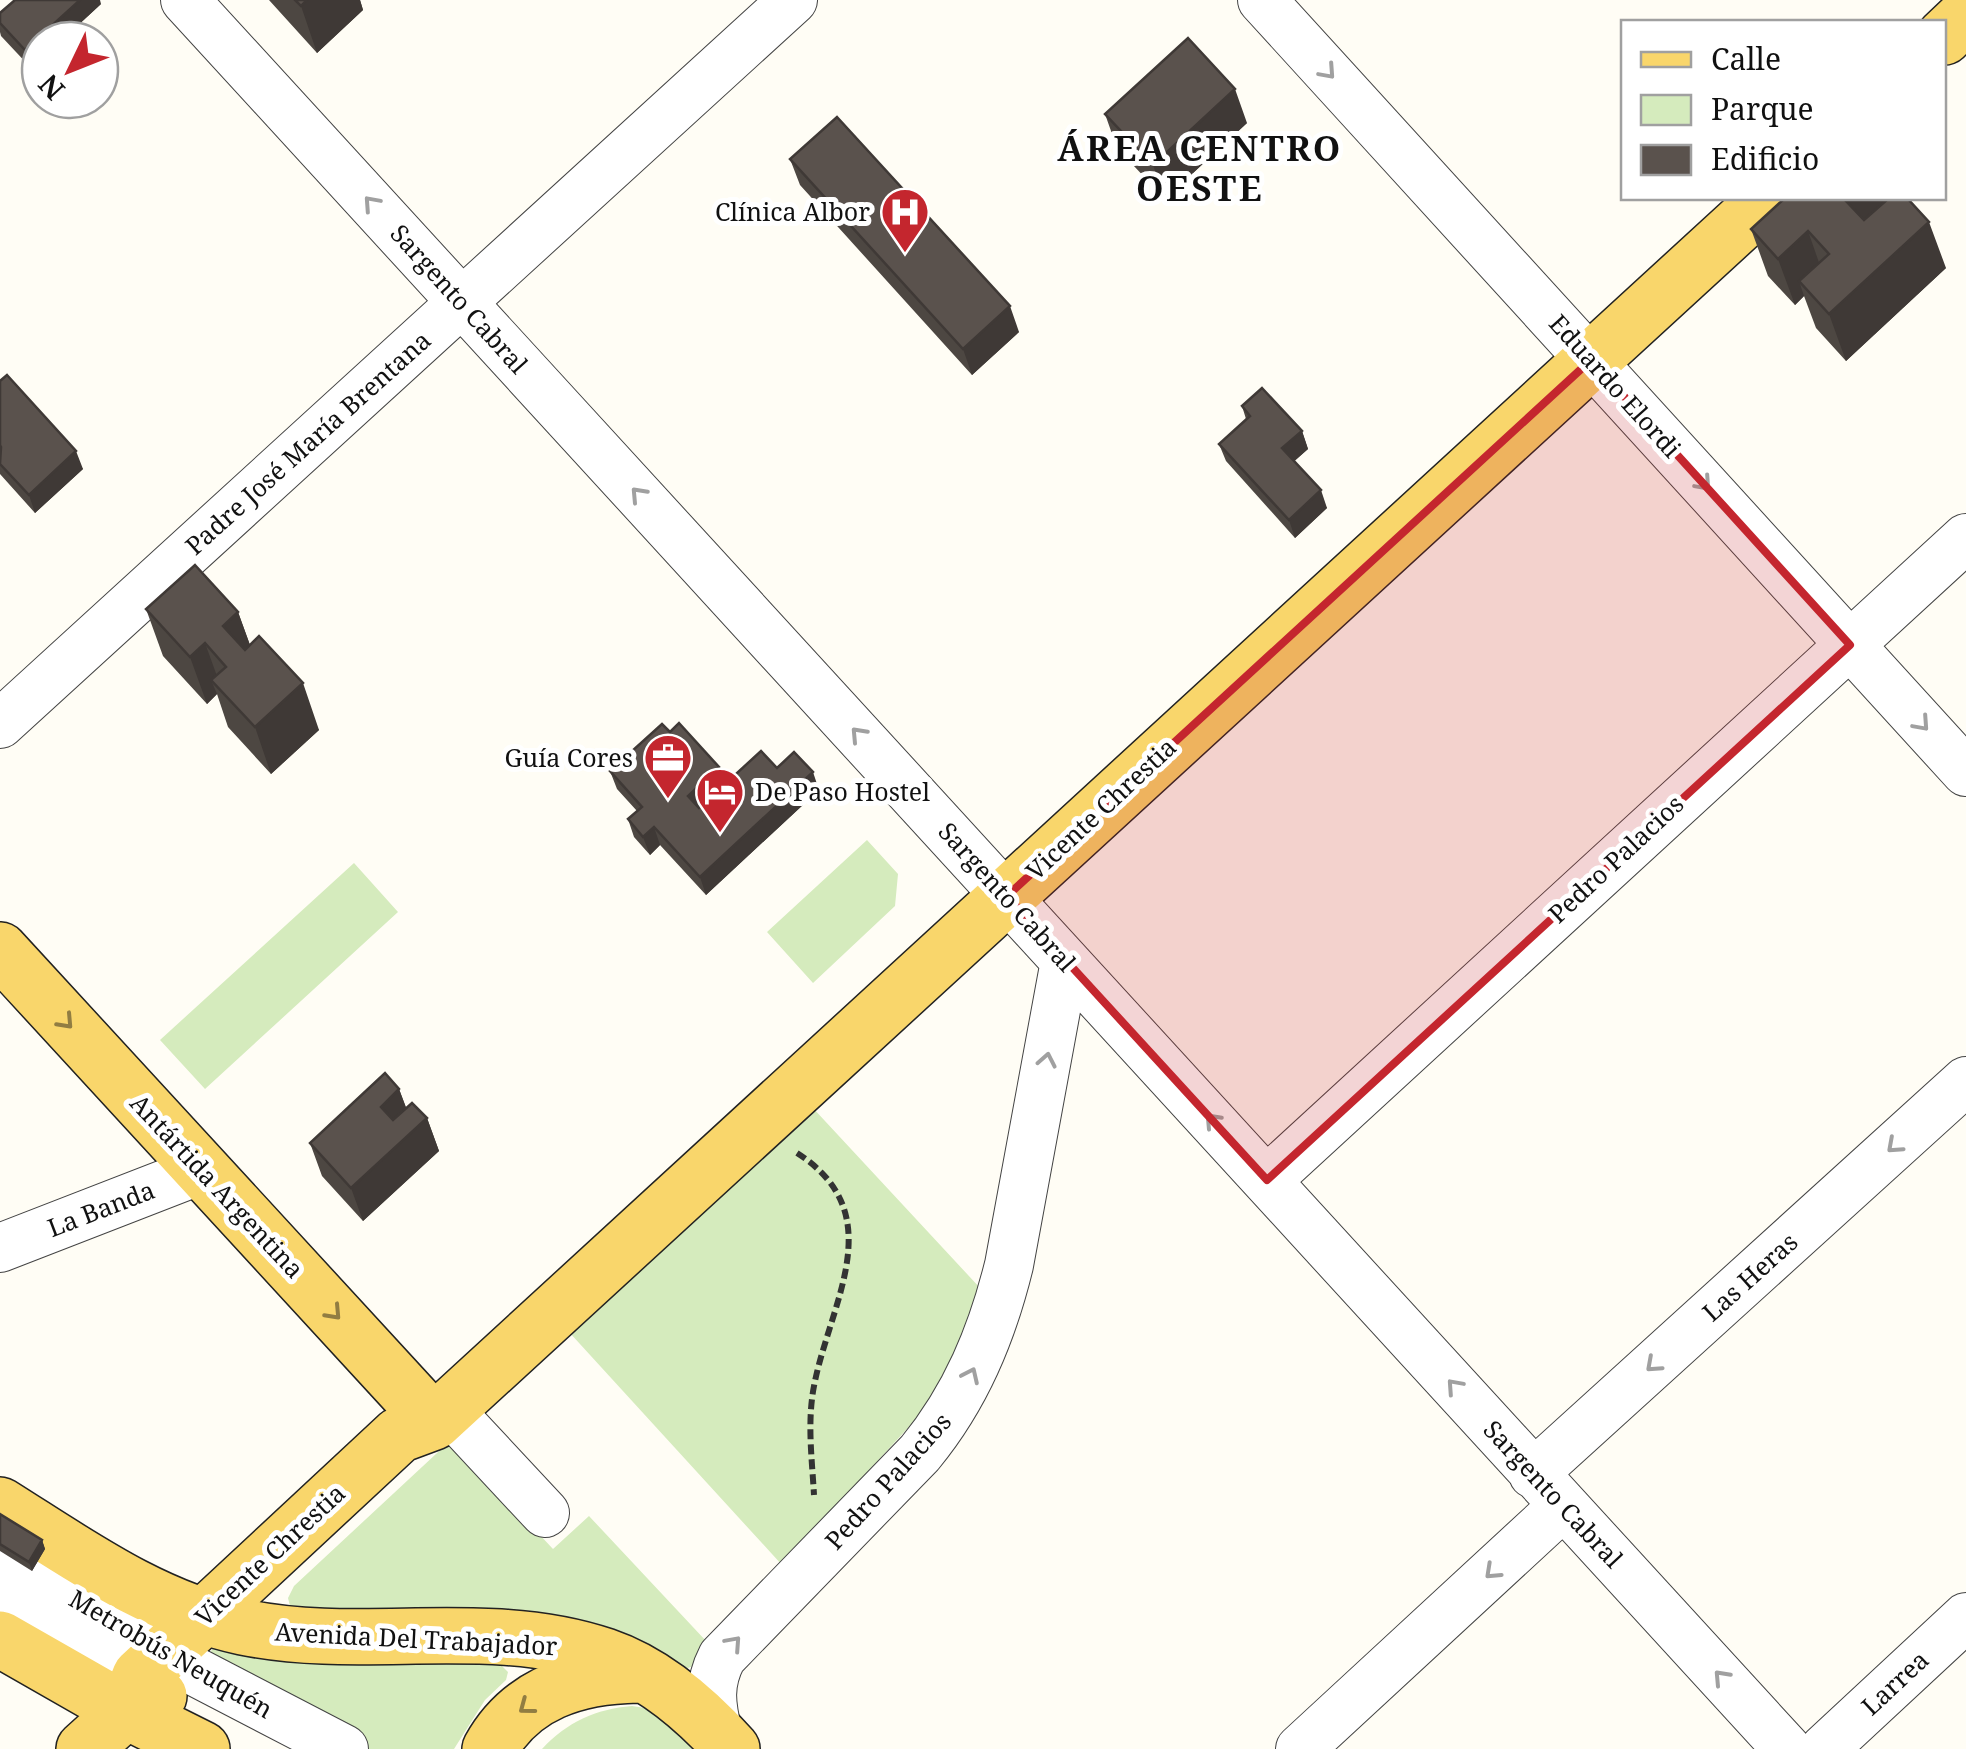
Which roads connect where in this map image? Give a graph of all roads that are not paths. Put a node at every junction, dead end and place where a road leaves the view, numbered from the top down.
1 (185, 0) edge
2 (792, 0) edge
3 (1262, 0) edge
4 (1966, 16) edge
5 (1946, 35) edge
6 (1766, 200) edge
7 (462, 302) junction
8 (1591, 360) junction
9 (1966, 538) edge
10 (1850, 645) junction
11 (0, 724) edge
12 (1966, 772) edge
13 (1007, 896) junction
14 (0, 950) edge
15 (1065, 961) junction
16 (1966, 1081) edge
17 (201, 1170) junction
18 (1267, 1180) junction
19 (0, 1248) edge
20 (441, 1415) junction
21 (1548, 1490) junction
22 (0, 1506) edge
23 (545, 1512) dead end
24 (0, 1521) edge
25 (0, 1543) edge
26 (0, 1555) edge
27 (0, 1589) edge
28 (0, 1601) edge
29 (1966, 1618) edge
30 (222, 1621) junction
31 (0, 1623) edge
32 (0, 1639) edge
33 (646, 1675) junction
34 (158, 1681) junction
35 (725, 1741) edge
36 (84, 1749) edge
37 (202, 1749) edge
38 (276, 1749) edge
39 (344, 1749) edge
40 (490, 1749) edge
41 (1300, 1749) edge
42 (1787, 1749) edge
43 (1824, 1749) edge

7 -> 1 street, Sargento Cabral
2 - 7 street, Padre José María Brentana
3 -> 8 street, Eduardo Elordi
4 - 5 main road
6 - 8 main road, Vicente Chrestia
7 - 11 street, Padre José María Brentana
13 -> 7 street, Sargento Cabral
8 -> 10 street, Eduardo Elordi
8 - 13 main road, Vicente Chrestia
9 - 10 street, Pedro Palacios
10 -> 12 street, Eduardo Elordi
10 - 18 street, Pedro Palacios
13 - 15 street, Sargento Cabral
13 - 20 main road, Vicente Chrestia
14 -> 17 main road, Antártida Argentina
18 -> 15 street, Sargento Cabral
35 -> 15 street, Pedro Palacios
16 -> 21 street, Las Heras
17 - 19 street, La Banda
17 -> 20 main road, Antártida Argentina
21 -> 18 street, Sargento Cabral
20 - 23 street, Antártida Argentina
20 - 30 main road, Vicente Chrestia
21 -> 41 street, Las Heras
42 -> 21 street, Sargento Cabral
22 - 30 main road, Avenida Del Trabajador
24 - 25 street
26 - 34 street, Metrobús Neuquén
27 - 34 street, Metrobús Neuquén
28 - 31 street
29 - 43 street, Larrea
30 - 33 main road, Avenida Del Trabajador
30 - 34 main road, Vicente Chrestia
32 - 34 main road
33 - 35 main road, Avenida Del Trabajador
33 -> 40 main road
34 - 36 main road, Vicente Chrestia
34 - 37 main road
34 - 38 street, Metrobús Neuquén
34 - 39 street, Metrobús Neuquén

